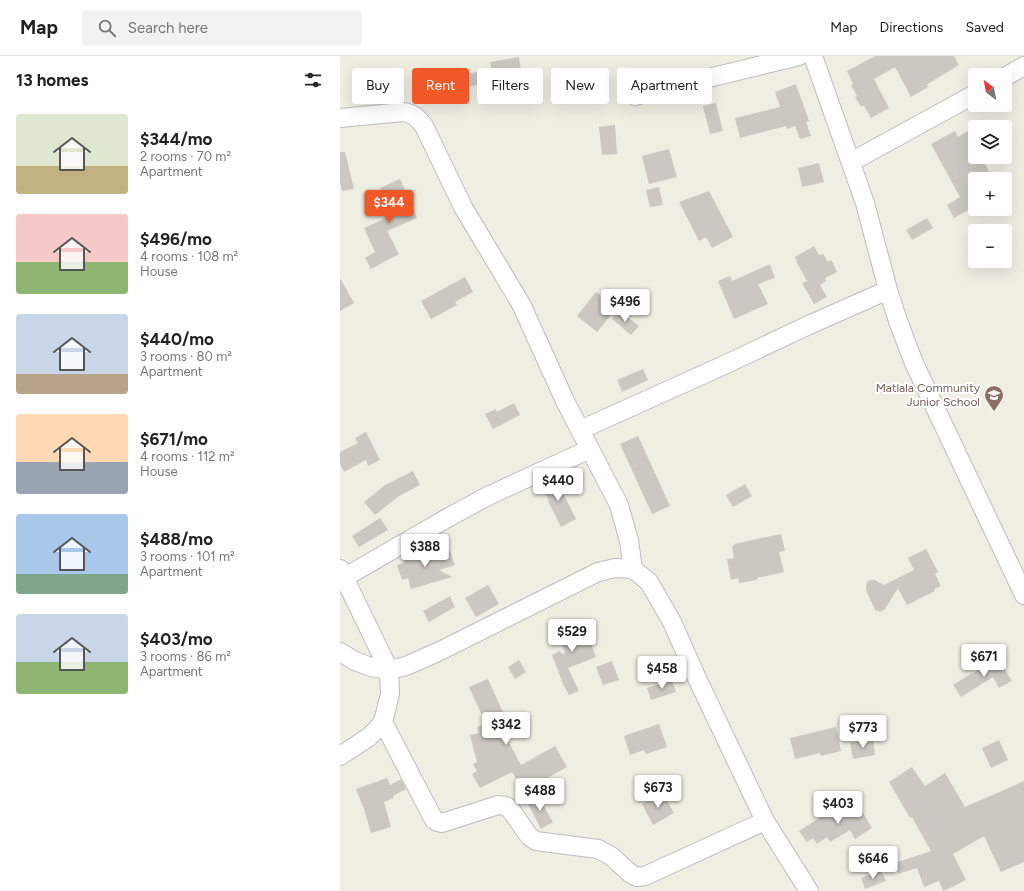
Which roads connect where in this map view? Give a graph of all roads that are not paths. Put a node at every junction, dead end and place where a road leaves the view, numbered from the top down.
1 (799, 56) edge
2 (813, 56) edge
3 (1024, 66) edge
4 (1012, 73) edge
5 (712, 77) edge
6 (968, 98) edge
7 (340, 118) edge
8 (851, 162) junction
9 (888, 290) junction
10 (580, 430) junction
11 (590, 449) junction
12 (633, 569) junction
13 (341, 575) edge
14 (1024, 595) edge
15 (340, 652) edge
16 (388, 670) junction
17 (384, 722) junction
18 (340, 756) edge
19 (765, 821) junction
20 (809, 891) edge

1 - 5 street
2 - 8 street
3 - 4 street
6 - 8 street
7 - 10 street
8 - 9 street
9 - 10 street
9 - 14 street
10 - 11 street
11 - 12 street
11 - 13 street
12 - 16 street
12 - 19 street
13 - 16 street
15 - 16 street
16 - 17 street
17 - 18 street
17 - 19 street
19 - 20 street

